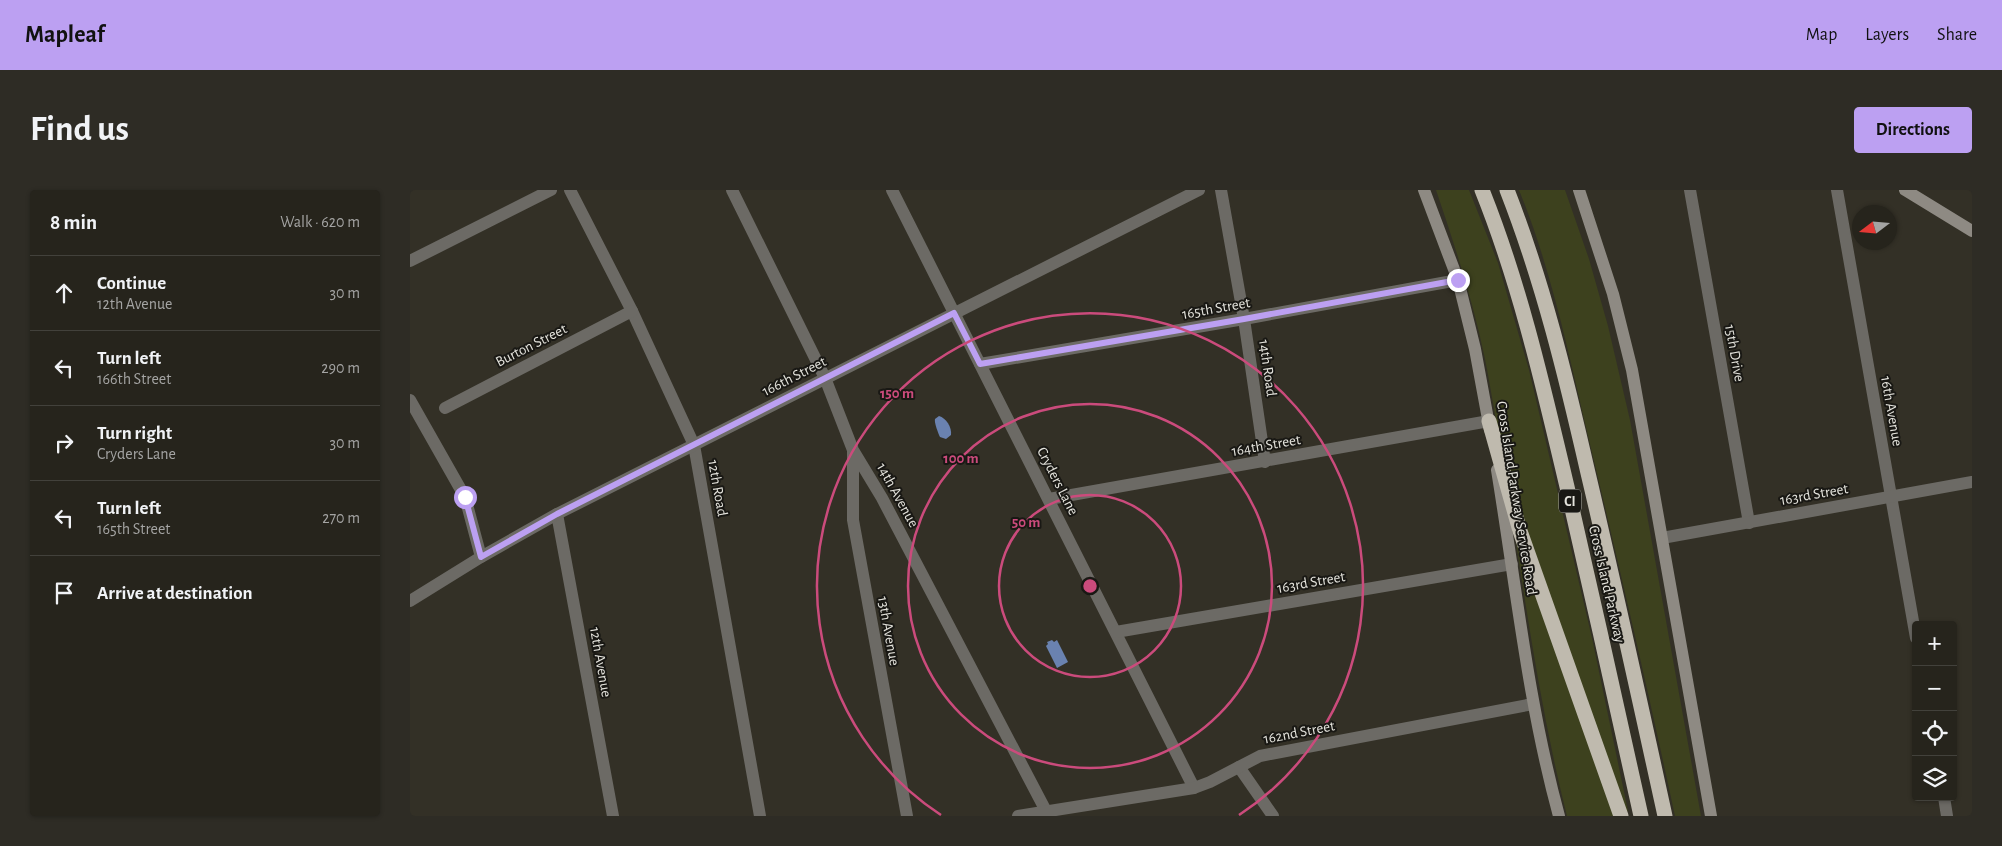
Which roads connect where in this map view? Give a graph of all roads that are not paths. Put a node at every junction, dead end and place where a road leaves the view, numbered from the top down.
1 (552, 190) edge
2 (570, 190) edge
3 (732, 190) edge
4 (892, 190) edge
5 (1199, 190) edge
6 (1221, 190) edge
7 (1424, 190) edge
8 (1482, 190) edge
9 (1507, 190) edge
10 (1578, 190) edge
11 (1690, 190) edge
12 (1837, 190) edge
13 (1905, 190) edge
14 (1972, 231) edge
15 (410, 261) edge
16 (1458, 280) junction
17 (632, 312) junction
18 (954, 313) junction
19 (1244, 319) junction
20 (980, 364) junction
21 (825, 378) junction
22 (410, 400) edge
23 (445, 408) dead end
24 (1489, 422) junction
25 (694, 445) junction
26 (853, 450) junction
27 (1265, 462) junction
28 (1972, 482) edge
29 (1891, 497) junction
30 (1049, 499) junction
31 (557, 514) junction
32 (1749, 522) junction
33 (1662, 538) junction
34 (481, 557) junction
35 (1512, 564) junction
36 (410, 602) edge
37 (1913, 621) edge
38 (1116, 632) junction
39 (1533, 704) junction
40 (1239, 767) junction
41 (1194, 788) junction
42 (1945, 801) edge
43 (1049, 813) edge
44 (613, 816) edge
45 (760, 816) edge
46 (907, 816) edge
47 (1018, 816) edge
48 (1273, 816) edge
49 (1559, 816) edge
50 (1622, 816) edge
51 (1641, 816) edge
52 (1665, 816) edge
53 (1711, 816) edge
54 (1947, 816) edge

1 - 15 street
2 - 17 street, 12th Road
3 - 21 street, 14th Avenue
4 - 18 street, Cryders Lane
5 - 18 street, 166th Street
6 - 19 street, 14th Road
7 - 16 street, Cross Island Parkway Service Road
8 - 51 highway, Cross Island Parkway / CI
9 - 52 highway, Cross Island Parkway / CI
10 - 33 street
11 - 32 street, 15th Drive
12 - 29 street, 16th Avenue
13 - 14 street
16 - 19 street, 165th Street
16 - 24 street, Cross Island Parkway Service Road
17 - 23 street, Burton Street
17 - 25 street, 12th Road
18 - 20 street, Cryders Lane
18 - 21 street, 166th Street
19 - 20 street, 165th Street
19 - 27 street, 14th Road
20 - 30 street, Cryders Lane
21 - 25 street, 166th Street
21 - 26 street, 14th Avenue
22 - 34 street
24 - 27 street, 164th Street
24 - 35 street, Cross Island Parkway Service Road
24 - 50 highway
25 - 31 street, 166th Street
25 - 45 street, 12th Road
26 - 43 street, 14th Avenue
26 - 46 street, 13th Avenue
27 - 30 street, 164th Street
28 - 29 street, 163rd Street
29 - 32 street, 163rd Street
29 - 37 street, 16th Avenue
30 - 38 street, Cryders Lane
31 - 34 street, 166th Street
31 - 44 street, 12th Avenue
32 - 33 street, 163rd Street
33 - 53 street
34 - 36 street, 166th Street
35 - 38 street, 163rd Street
35 - 39 street, Cross Island Parkway Service Road
38 - 41 street, Cryders Lane
39 - 40 street, 162nd Street
39 - 49 street, Cross Island Parkway Service Road
40 - 41 street, 162nd Street
40 - 48 street
41 - 43 street, 162nd Street
42 - 54 street
43 - 47 street, 162nd Street

